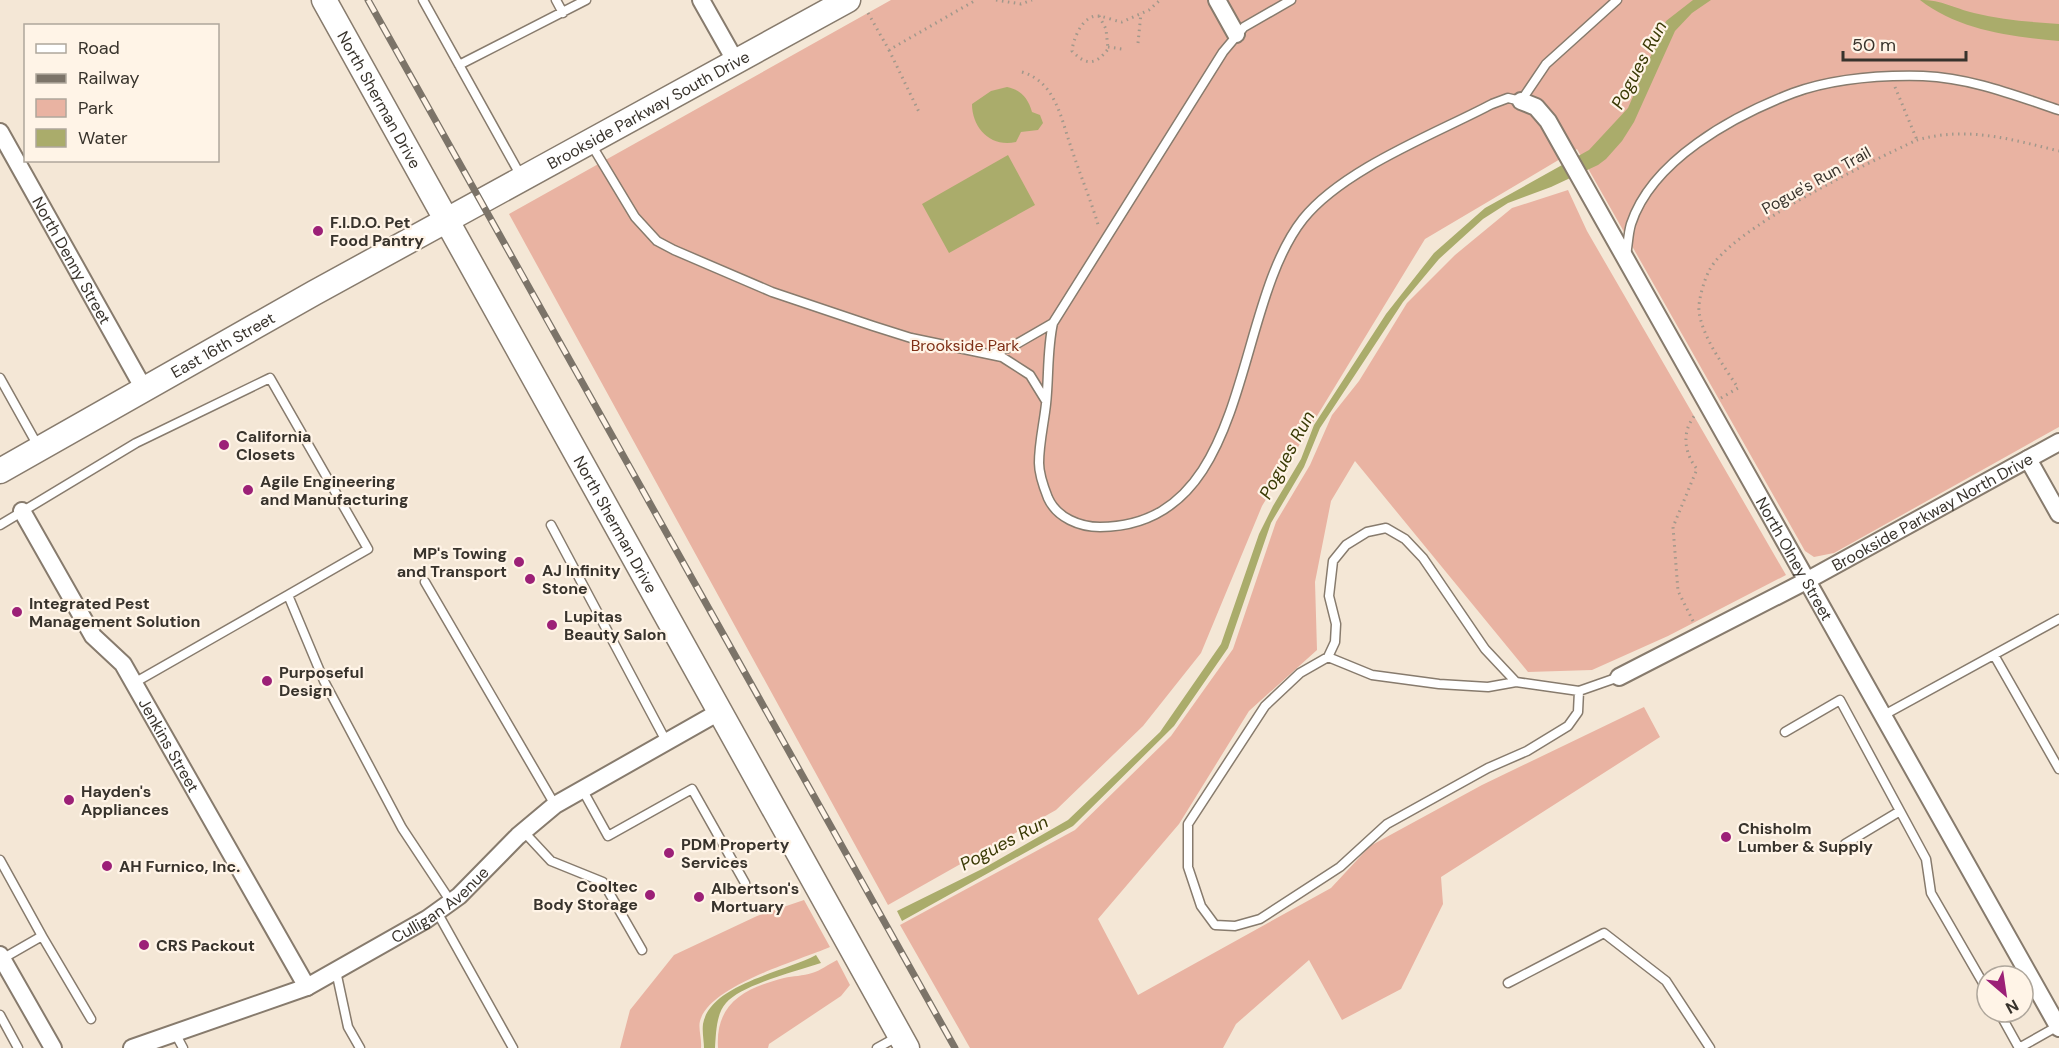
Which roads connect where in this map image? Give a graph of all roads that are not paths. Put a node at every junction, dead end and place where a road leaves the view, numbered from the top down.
1 (324, 0) edge
2 (423, 0) edge
3 (556, 0) edge
4 (586, 0) edge
5 (701, 0) edge
6 (1217, 0) edge
7 (1291, 0) edge
8 (1617, 0) edge
9 (858, 7) edge
10 (563, 13) junction
11 (1236, 34) junction
12 (736, 62) junction
13 (459, 65) junction
14 (1521, 101) junction
15 (2059, 110) edge
16 (0, 132) edge
17 (590, 143) junction
18 (524, 180) junction
19 (448, 220) junction
20 (1626, 258) junction
21 (1053, 323) junction
22 (990, 354) junction
23 (0, 378) edge
24 (144, 389) junction
25 (1046, 402) junction
26 (2059, 442) edge
27 (39, 449) junction
28 (2028, 459) junction
29 (0, 471) edge
30 (22, 511) junction
31 (2059, 514) edge
32 (0, 525) edge
33 (551, 525) dead end
34 (1808, 580) junction
35 (425, 582) dead end
36 (288, 595) junction
37 (2059, 619) edge
38 (1994, 655) junction
39 (1328, 657) junction
40 (1619, 676) joint
41 (1515, 682) junction
42 (134, 683) junction
43 (1579, 691) junction
44 (719, 712) junction
45 (1884, 716) junction
46 (1785, 732) dead end
47 (666, 741) junction
48 (2059, 769) edge
49 (582, 789) junction
50 (555, 805) junction
51 (1900, 811) junction
52 (524, 832) junction
53 (1845, 844) dead end
54 (0, 860) edge
55 (745, 883) dead end
56 (444, 907) junction
57 (42, 936) junction
58 (642, 950) dead end
59 (1, 957) edge
60 (1975, 969) edge
61 (336, 971) junction
62 (1508, 983) dead end
63 (307, 987) junction
64 (0, 1015) edge
65 (91, 1019) dead end
66 (2006, 1024) edge
67 (2059, 1027) edge
68 (179, 1040) edge
69 (904, 1041) edge
70 (18, 1048) edge
71 (53, 1048) edge
72 (132, 1048) edge
73 (360, 1048) edge
74 (513, 1048) edge
75 (877, 1048) edge
76 (1710, 1048) edge
77 (2019, 1048) edge

1 - 19 main road, North Sherman Drive
2 - 13 lane
3 - 10 lane
4 - 10 lane
5 - 12 street
6 - 11 street
7 - 11 lane
8 - 14 lane
9 - 12 main road, Brookside Parkway South Drive
10 - 13 lane
11 - 21 lane
12 - 17 main road, Brookside Parkway South Drive
13 - 18 lane
14 - 20 street, North Olney Street
14 - 25 lane
15 - 20 lane
16 - 24 street, North Denny Street
17 - 18 main road, Brookside Parkway South Drive
17 - 22 lane
18 - 19 main road, Brookside Parkway South Drive
19 - 24 main road, East 16th Street
19 - 44 main road, North Sherman Drive
20 - 34 street, North Olney Street
21 - 22 lane
21 - 25 lane
22 - 25 lane
23 - 27 lane
24 - 27 main road, East 16th Street
26 - 28 street, Brookside Parkway North Drive
27 - 29 main road, East 16th Street
28 - 31 street
28 - 34 street, Brookside Parkway North Drive
30 - 32 lane
30 - 36 lane
30 - 42 street, Jenkins Street
33 - 47 lane
34 - 40 street, Brookside Parkway North Drive
34 - 45 street, North Olney Street
35 - 50 lane
36 - 42 lane
36 - 56 lane
37 - 38 lane
38 - 45 lane
38 - 48 lane
39 - 41 lane
39 - 41 lane
39 - 43 lane
40 - 43 lane, Brookside Parkway North Drive
41 - 43 lane
42 - 63 street, Jenkins Street
44 - 47 street, Culligan Avenue
44 - 69 main road, North Sherman Drive
45 - 67 street, North Olney Street
46 - 51 lane
47 - 49 street, Culligan Avenue
49 - 50 street, Culligan Avenue
49 - 55 lane
50 - 52 street, Culligan Avenue
51 - 53 lane
51 - 60 lane
52 - 56 street, Culligan Avenue
52 - 58 lane
54 - 57 lane
56 - 61 street, Culligan Avenue
56 - 74 lane
57 - 59 lane
57 - 65 lane
59 - 71 street
61 - 63 street, Culligan Avenue
61 - 73 lane
62 - 76 lane
63 - 68 street, Culligan Avenue
64 - 70 lane
66 - 77 lane
67 - 77 lane
68 - 72 street, Culligan Avenue
69 - 75 lane

